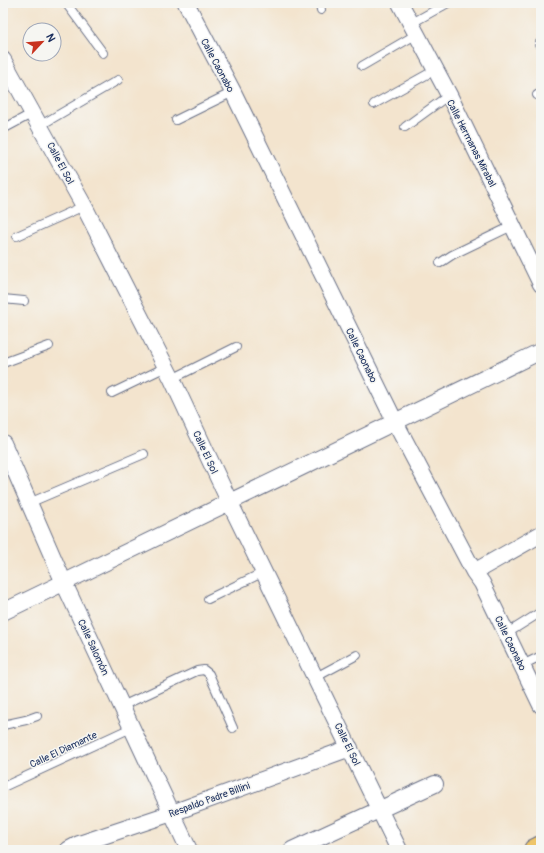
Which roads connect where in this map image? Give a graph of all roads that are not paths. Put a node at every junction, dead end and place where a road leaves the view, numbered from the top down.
1 (66, 3) edge
2 (186, 3) edge
3 (400, 3) edge
4 (448, 3) edge
5 (414, 29) junction
6 (103, 53) dead end
7 (3, 60) edge
8 (362, 66) dead end
9 (435, 70) junction
10 (118, 80) dead end
11 (233, 92) junction
12 (449, 95) junction
13 (374, 104) dead end
14 (37, 119) junction
15 (176, 120) dead end
16 (405, 127) dead end
17 (3, 130) edge
18 (84, 206) junction
19 (514, 225) junction
20 (17, 236) dead end
21 (440, 263) dead end
22 (541, 284) edge
23 (3, 299) edge
24 (24, 300) dead end
25 (49, 346) dead end
26 (236, 347) dead end
27 (541, 351) edge
28 (3, 363) edge
29 (169, 373) junction
30 (112, 393) dead end
31 (395, 422) junction
32 (5, 452) edge
33 (144, 454) dead end
34 (229, 501) junction
35 (29, 503) junction
36 (541, 534) edge
37 (264, 572) junction
38 (474, 572) junction
39 (64, 583) junction
40 (208, 599) dead end
41 (3, 612) edge
42 (541, 612) edge
43 (506, 634) junction
44 (358, 655) dead end
45 (541, 656) edge
46 (522, 666) junction
47 (316, 677) junction
48 (541, 705) edge
49 (122, 706) junction
50 (36, 716) dead end
51 (3, 725) edge
52 (131, 728) junction
53 (233, 728) dead end
54 (350, 748) junction
55 (435, 784) dead end
56 (3, 788) edge
57 (380, 809) junction
58 (172, 813) junction
59 (541, 847) edge
60 (68, 850) edge
61 (189, 850) edge
62 (292, 850) edge
63 (399, 850) edge
64 (535, 850) edge

1 - 6 lane
2 - 11 street, Calle Caonabo
3 - 5 street, Calle Hermanas Mirabal
4 - 5 lane
5 - 8 lane
5 - 9 street, Calle Hermanas Mirabal
7 - 14 street, Calle El Sol
9 - 12 street, Calle Hermanas Mirabal
9 - 13 lane
10 - 14 lane
11 - 15 lane
11 - 31 street, Calle Caonabo
12 - 16 lane
12 - 19 street, Calle Hermanas Mirabal
14 - 17 lane
14 - 18 street, Calle El Sol
18 - 20 lane
18 - 29 street, Calle El Sol
19 - 21 lane
19 - 22 street, Calle Hermanas Mirabal
23 - 24 lane
25 - 28 lane
26 - 29 lane
27 - 31 street
29 - 30 lane
29 - 34 street, Calle El Sol
31 - 34 street
31 - 38 street, Calle Caonabo
32 - 35 street, Calle Salomón
33 - 35 lane
34 - 37 street, Calle El Sol
34 - 39 street
35 - 39 street, Calle Salomón
36 - 38 street
37 - 40 lane
37 - 47 street, Calle El Sol
38 - 43 street, Calle Caonabo
39 - 41 street
39 - 49 street, Calle Salomón
42 - 43 lane
43 - 46 street, Calle Caonabo
44 - 47 lane
45 - 46 lane
46 - 48 street, Calle Caonabo
47 - 54 street, Calle El Sol
49 - 52 street, Calle Salomón
49 - 53 lane
50 - 51 lane
52 - 56 lane, Calle El Diamante
52 - 58 street, Calle Salomón
54 - 57 street, Calle El Sol
54 - 58 street, Respaldo Padre Billini
55 - 57 street
57 - 62 street
57 - 63 street, Calle El Sol
58 - 60 street, Respaldo Padre Billini
58 - 61 street, Calle Salomón
59 - 64 highway

